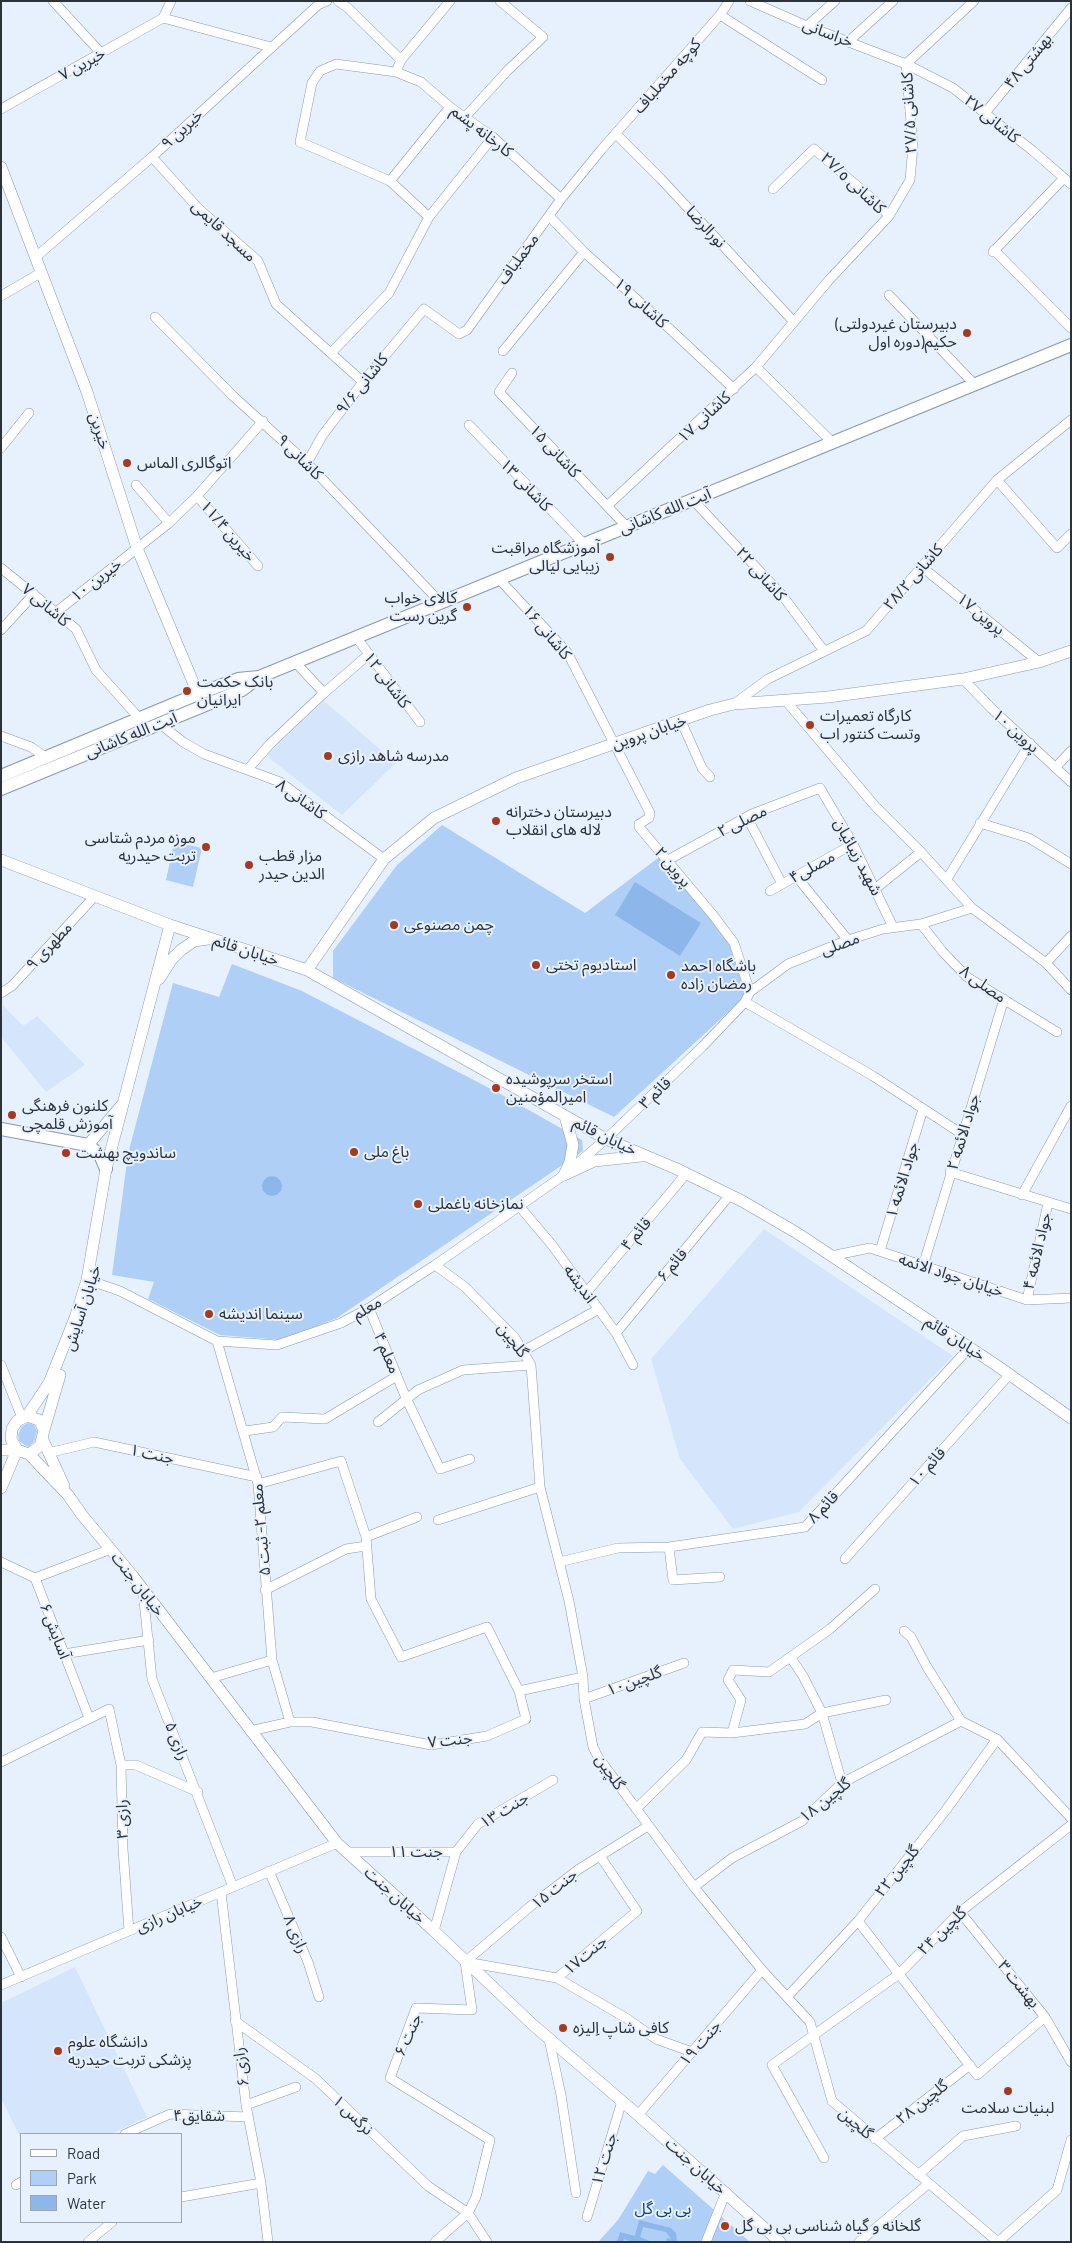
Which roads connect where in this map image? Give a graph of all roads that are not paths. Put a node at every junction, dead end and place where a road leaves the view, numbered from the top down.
1 (53, 1) edge
2 (170, 1) edge
3 (327, 1) edge
4 (338, 1) edge
5 (450, 1) edge
6 (500, 1) edge
7 (729, 1) edge
8 (835, 1) edge
9 (893, 1) edge
10 (974, 1) edge
11 (753, 2) edge
12 (1071, 8) edge
13 (720, 15) junction
14 (163, 18) junction
15 (807, 26) junction
16 (849, 41) junction
17 (271, 47) junction
18 (101, 53) junction
19 (401, 60) junction
20 (906, 64) junction
21 (396, 72) junction
22 (822, 80) dead end
23 (450, 107) junction
24 (1, 109) edge
25 (985, 113) junction
26 (466, 116) junction
27 (616, 134) junction
28 (493, 137) junction
29 (602, 149) joint
30 (152, 157) junction
31 (1, 167) edge
32 (390, 181) junction
33 (1067, 181) edge
34 (773, 188) dead end
35 (561, 199) junction
36 (549, 216) junction
37 (889, 216) junction
38 (429, 217) junction
39 (584, 252) junction
40 (36, 256) junction
41 (42, 272) junction
42 (889, 295) dead end
43 (1, 296) edge
44 (424, 309) joint
45 (155, 317) dead end
46 (794, 322) junction
47 (1071, 328) edge
48 (1071, 345) edge
49 (503, 351) dead end
50 (331, 354) junction
51 (756, 367) junction
52 (512, 373) dead end
53 (363, 382) junction
54 (975, 384) junction
55 (734, 390) junction
56 (29, 413) dead end
57 (1071, 420) edge
58 (263, 421) junction
59 (469, 425) dead end
60 (833, 443) junction
61 (1, 448) edge
62 (307, 463) junction
63 (997, 480) junction
64 (136, 485) dead end
65 (197, 496) junction
66 (693, 500) junction
67 (608, 506) junction
68 (169, 523) junction
69 (627, 527) junction
70 (1071, 534) edge
71 (584, 544) junction
72 (137, 548) junction
73 (258, 566) dead end
74 (922, 567) junction
75 (1, 568) edge
76 (499, 579) junction
77 (34, 594) junction
78 (441, 602) junction
79 (55, 613) junction
80 (1, 630) edge
81 (356, 637) junction
82 (1071, 650) edge
83 (824, 652) junction
84 (368, 655) junction
85 (295, 662) junction
86 (1039, 662) junction
87 (259, 677) junction
88 (963, 679) junction
89 (324, 693) junction
90 (198, 694) junction
91 (786, 701) junction
92 (734, 704) junction
93 (139, 718) junction
94 (681, 721) junction
95 (420, 722) dead end
96 (159, 723) junction
97 (1, 736) edge
98 (1030, 743) junction
99 (616, 744) junction
100 (1071, 751) edge
101 (47, 758) junction
102 (1056, 767) junction
103 (248, 769) junction
104 (1, 776) edge
105 (710, 777) dead end
106 (1071, 782) edge
107 (1, 788) edge
108 (820, 788) joint
109 (747, 817) junction
110 (980, 823) junction
111 (853, 844) junction
112 (921, 852) junction
113 (384, 859) junction
114 (1, 860) edge
115 (668, 860) junction
116 (1071, 864) edge
117 (796, 876) junction
118 (947, 879) junction
119 (782, 884) junction
120 (875, 889) junction
121 (770, 891) dead end
122 (94, 897) junction
123 (972, 908) junction
124 (921, 924) junction
125 (170, 925) junction
126 (893, 927) junction
127 (1071, 936) edge
128 (210, 938) junction
129 (848, 940) junction
130 (1046, 963) junction
131 (307, 970) junction
132 (154, 985) junction
133 (1071, 990) edge
134 (750, 992) junction
135 (1, 993) edge
136 (1004, 999) junction
137 (746, 1002) junction
138 (1057, 1032) dead end
139 (124, 1101) junction
140 (1071, 1106) edge
141 (923, 1109) junction
142 (565, 1116) junction
143 (1, 1128) edge
144 (962, 1134) junction
145 (606, 1139) junction
146 (88, 1145) junction
147 (111, 1153) junction
148 (646, 1156) junction
149 (106, 1169) junction
150 (950, 1172) junction
151 (686, 1174) junction
152 (564, 1175) junction
153 (1022, 1194) junction
154 (729, 1196) junction
155 (1048, 1203) junction
156 (520, 1207) junction
157 (1071, 1209) edge
158 (880, 1251) junction
159 (831, 1256) junction
160 (435, 1265) junction
161 (923, 1266) junction
162 (94, 1282) junction
163 (586, 1292) junction
164 (1071, 1298) edge
165 (1027, 1300) junction
166 (369, 1308) junction
167 (598, 1309) junction
168 (616, 1333) junction
169 (217, 1341) junction
170 (969, 1348) junction
171 (523, 1351) junction
172 (1, 1365) edge
173 (531, 1365) junction
174 (633, 1365) dead end
175 (1009, 1375) junction
176 (397, 1376) junction
177 (406, 1398) junction
178 (24, 1417) junction
179 (1071, 1418) edge
180 (378, 1422) dead end
181 (7, 1431) edge
182 (244, 1431) junction
183 (44, 1435) junction
184 (1, 1450) edge
185 (17, 1450) junction
186 (48, 1453) junction
187 (29, 1454) junction
188 (470, 1459) dead end
189 (257, 1480) junction
190 (540, 1487) junction
191 (1, 1488) edge
192 (68, 1495) junction
193 (417, 1518) dead end
194 (438, 1520) dead end
195 (366, 1541) junction
196 (669, 1547) junction
197 (111, 1549) junction
198 (845, 1559) dead end
199 (1, 1562) edge
200 (559, 1562) junction
201 (720, 1576) dead end
202 (36, 1578) junction
203 (875, 1588) dead end
204 (266, 1590) junction
205 (143, 1591) junction
206 (904, 1632) dead end
207 (149, 1640) junction
208 (64, 1654) junction
209 (791, 1658) junction
210 (272, 1660) junction
211 (684, 1663) dead end
212 (583, 1677) junction
213 (211, 1678) junction
214 (519, 1691) junction
215 (584, 1699) junction
216 (886, 1700) dead end
217 (822, 1713) junction
218 (88, 1718) junction
219 (962, 1721) junction
220 (290, 1722) junction
221 (250, 1731) junction
222 (732, 1733) junction
223 (997, 1739) junction
224 (1, 1762) edge
225 (121, 1765) junction
226 (553, 1780) dead end
227 (842, 1783) junction
228 (198, 1792) junction
229 (636, 1809) junction
230 (1071, 1818) edge
231 (1071, 1825) edge
232 (648, 1826) junction
233 (337, 1843) junction
234 (346, 1852) junction
235 (456, 1852) junction
236 (600, 1856) junction
237 (269, 1871) junction
238 (233, 1886) junction
239 (694, 1888) junction
240 (221, 1892) junction
241 (960, 1912) junction
242 (858, 1920) junction
243 (129, 1931) junction
244 (434, 1931) junction
245 (1, 1937) edge
246 (465, 1962) junction
247 (762, 1970) junction
248 (899, 1974) junction
249 (21, 1977) junction
250 (557, 1978) junction
251 (1, 1985) edge
252 (788, 1996) junction
253 (319, 1997) dead end
254 (1046, 2017) junction
255 (236, 2021) junction
256 (814, 2035) junction
257 (549, 2039) junction
258 (692, 2052) junction
259 (1071, 2062) edge
260 (970, 2065) junction
261 (296, 2087) dead end
262 (622, 2101) junction
263 (246, 2105) junction
264 (638, 2114) junction
265 (248, 2116) junction
266 (1016, 2126) dead end
267 (127, 2133) edge
268 (875, 2139) junction
269 (1070, 2142) edge
270 (824, 2158) dead end
271 (918, 2175) junction
272 (261, 2183) junction
273 (928, 2184) junction
274 (726, 2192) junction
275 (576, 2193) dead end
276 (182, 2197) edge
277 (468, 2213) junction
278 (587, 2217) dead end
279 (111, 2223) edge
280 (88, 2242) edge
281 (268, 2242) edge
282 (434, 2242) edge
283 (487, 2242) edge
284 (706, 2242) edge
285 (780, 2242) edge
286 (860, 2242) edge
287 (998, 2242) edge

1 - 18 street
2 - 14 street
3 - 17 street, خیرین ۹
4 - 19 street
5 - 19 street
6 - 26 street
7 - 13 street, کوچه مخملباف
8 - 15 street
9 - 16 street
10 - 20 street
11 - 15 street, خراسانی
12 - 25 street, بهشتی ۴۸
13 - 22 street
13 - 27 street, کوچه مخملباف
14 - 17 street
14 - 18 street, خیرین ۷
15 - 16 street, خراسانی
16 - 20 street, خراسانی
17 - 30 street, خیرین ۹
18 - 24 street, خیرین ۷
19 - 21 street
20 - 25 street, کاشانی ۲۷
20 - 37 street, کاشانی ۲۷/۵
21 - 23 street, کارخانه پشم
21 - 32 street, کارخانه پشم
23 - 26 street, کارخانه پشم
23 - 32 street
25 - 33 street, کاشانی ۲۷
26 - 28 street, کارخانه پشم
27 - 29 street, کوچه مخملباف
27 - 46 street, نورالرضا
28 - 35 street, کارخانه پشم
28 - 38 street
29 - 35 street, مخملباف
30 - 40 street, خیرین ۹
30 - 50 street, مسجد قایمی
31 - 40 street, خیرین
32 - 38 street
33 - 47 street
34 - 37 street, کاشانی ٢٧/٥
35 - 36 street, مخملباف
36 - 39 street, کاشانی ۱۹
36 - 44 street, مخملباف
37 - 46 street, کاشانی ۲۷/۵
38 - 50 street
39 - 49 street
39 - 55 street, کاشانی ۱۹
40 - 41 street, خیرین
41 - 43 street
41 - 72 street, خیرین
42 - 54 street
44 - 53 street, کاشانی ۹/۶
45 - 58 street, کاشانی ۹
46 - 51 street, کاشانی ۱۷
48 - 54 main road, آیت الله کاشانی
50 - 53 street, مسجد قایمی
51 - 55 street, کاشانی ۱۷
51 - 60 street
52 - 67 street, کاشانی ۱۵
53 - 62 street, کاشانی ۹/۶
54 - 60 main road, آیت الله کاشانی
55 - 67 street, کاشانی ۱۷
56 - 61 street
57 - 63 street, کاشانی ۲۸/۲
58 - 62 street, کاشانی ۹
58 - 65 street, خیرین ۱۰
59 - 71 street, کاشانی ۱۳
60 - 66 main road, آیت الله کاشانی
62 - 78 street, کاشانی ۹
63 - 70 street
63 - 74 street, کاشانی ۲۸/۲
64 - 68 street
65 - 68 street, خیرین ۱۰
65 - 73 street, خیرین ۱۱/۴
66 - 69 main road, آیت الله کاشانی
66 - 83 street, کاشانی ۲۲
67 - 69 street, کاشانی ۱۵
68 - 72 street, خیرین ۱۰
69 - 71 main road, آیت الله کاشانی
71 - 76 main road, آیت الله کاشانی
72 - 79 street, خیرین ۱۰
72 - 90 street, خیرین
74 - 83 street, کاشانی ۲۸/۲
74 - 86 street, پروین ۱۷
75 - 77 street, کاشانی ۷
76 - 78 main road, آیت الله کاشانی
76 - 99 street, کاشانی ۱۶
77 - 79 street, کاشانی ۷
77 - 80 street
78 - 81 main road, آیت الله کاشانی
79 - 93 street, کاشانی ۷
81 - 84 street, کاشانی ۱۲
81 - 85 main road, آیت الله کاشانی
82 - 86 street, خیابان پروین
83 - 92 street, کاشانی ۲۸/۲
84 - 89 street
84 - 95 street, کاشانی ۱۲
85 - 87 main road, آیت الله کاشانی
85 - 89 street
86 - 88 street, خیابان پروین
87 - 90 main road, آیت الله کاشانی
87 - 96 main road, آیت الله کاشانی
88 - 91 street, خیابان پروین
88 - 98 street, پروین ۱۰
89 - 103 street
90 - 93 main road, آیت الله کاشانی
91 - 92 street, خیابان پروین
91 - 112 street
92 - 94 street, خیابان پروین
93 - 101 main road, آیت الله کاشانی
94 - 99 street, خیابان پروین
94 - 105 street
96 - 103 street, کاشانی ۸
96 - 107 main road, آیت الله کاشانی
97 - 101 street
98 - 102 street, پروین ۱۰
98 - 110 street
99 - 113 street, خیابان پروین
99 - 115 street, پروین ۲
100 - 102 street
101 - 104 main road, آیت الله کاشانی
102 - 106 street, پروین ۱۰
103 - 113 street, کاشانی ۸
108 - 109 street, مصلی ۲
108 - 111 street, شهید زیبائیان
109 - 115 street, مصلی ۲
109 - 119 street
110 - 116 street
110 - 118 street
111 - 117 street, مصلی۴
111 - 120 street, شهید زیبائیان
112 - 118 street
112 - 120 street
113 - 131 street, خیابان پروین
114 - 122 street, خیابان قائم
115 - 134 street, پروین ۲
117 - 119 street, مصلی۴
117 - 129 street
118 - 123 street
119 - 121 street, مصلی۴
120 - 126 street, شهید زیبائیان
122 - 125 street, خیابان قائم
122 - 135 street, مطهری ۹
123 - 124 street, مصلی
123 - 130 street
124 - 126 street, مصلی
124 - 136 street, مصلی ۸
125 - 128 street, خیابان قائم
125 - 132 street, خیابان آسایش
126 - 129 street, مصلی
127 - 130 street
128 - 131 street, خیابان قائم
128 - 132 street
129 - 134 street, مصلی
130 - 133 street
131 - 142 street, خیابان قائم
132 - 139 street, خیابان آسایش
134 - 137 street
136 - 138 street, مصلی ۸
136 - 144 street, جواد الائمه ۲
137 - 141 street
137 - 145 street, قائم ۳
139 - 146 street, خیابان آسایش
139 - 147 street, خیابان آسایش
140 - 153 street
141 - 144 street
141 - 158 street, جواد الائمه ۱
142 - 145 street, خیابان قائم
142 - 152 street
143 - 146 main road
144 - 150 street, جواد الائمه ۲
145 - 148 street, خیابان قائم
145 - 152 street, معلم
146 - 149 main road
147 - 149 street, خیابان آسایش
147 - 162 street, خیابان آسایش
148 - 151 street, خیابان قائم
148 - 152 street
149 - 178 street, خیابان آسایش
150 - 153 street
150 - 161 street, جواد الائمه ۲
151 - 154 street, خیابان قائم
151 - 163 street, قائم ۴
152 - 156 street, معلم
153 - 155 street
154 - 159 street, خیابان قائم
154 - 168 street, قائم ۶
155 - 157 street
155 - 165 street, جواد الائمه ۴
156 - 160 street, معلم
156 - 163 street, اندیشه
158 - 159 street, خیابان جواد الائمه
158 - 161 street, خیابان جواد الائمه
159 - 170 street, خیابان قائم
160 - 166 street, معلم
160 - 171 street, گلچین
161 - 165 street, خیابان جواد الائمه
162 - 169 street, معلم
162 - 183 street, خیابان آسایش
163 - 167 street, اندیشه
164 - 165 street, خیابان جواد الائمه
166 - 169 street, معلم
166 - 176 street, معلم ۴
167 - 168 street, اندیشه
167 - 171 street
168 - 174 street, اندیشه
169 - 182 street, معلم ۲- ثبت ۵
170 - 175 street, خیابان قائم
170 - 196 street, قائم ۸
171 - 173 street, گلچین
172 - 178 street
173 - 177 street
173 - 190 street, گلچین
175 - 179 street, خیابان قائم
175 - 198 street, قائم ۱۰
176 - 177 street, معلم ۴
176 - 182 street
177 - 180 street
177 - 188 street, معلم ۴
178 - 181 street
178 - 183 street
181 - 185 street
182 - 189 street, معلم ۲- ثبت ۵
183 - 186 street, خیابان جنت
183 - 187 street
184 - 185 street
185 - 187 street
185 - 191 street
186 - 189 street, جنت ۱
186 - 192 street, خیابان جنت
187 - 192 street, خیابان جنت
189 - 195 street
189 - 204 street, معلم ۲- ثبت ۵
190 - 194 street
190 - 200 street, گلچین
192 - 197 street, خیابان جنت
193 - 195 street
195 - 204 street
195 - 214 street
196 - 200 street, قائم ۸
196 - 201 street
197 - 202 street
197 - 205 street, خیابان جنت
199 - 202 street
200 - 212 street, گلچین
202 - 208 street, آسایش ۶
203 - 209 street
204 - 210 street, معلم ۲- ثبت ۵
205 - 207 street, رازی ۵
205 - 213 street, خیابان جنت
206 - 219 street
207 - 208 street
207 - 228 street, رازی ۵
208 - 218 street, آسایش ۶
209 - 217 street
209 - 222 street
210 - 213 street
210 - 220 street, معلم ۲- ثبت ۵
211 - 215 street, گلچین۱۰
212 - 214 street
212 - 215 street, گلچین
213 - 221 street, خیابان جنت
214 - 220 street, جنت ۷
215 - 229 street, گلچین
216 - 217 street
217 - 222 street
217 - 227 street
218 - 224 street
218 - 225 street, رازی ۳
219 - 223 street
219 - 227 street, گلچین ۱۸
220 - 221 street, جنت ۷
221 - 233 street, خیابان جنت
222 - 229 street
223 - 230 street
223 - 242 street, گلچین ۲۲
225 - 228 street
225 - 243 street, رازی ۳
226 - 235 street, جنت ۱۳
227 - 239 street, گلچین ۱۸
228 - 238 street, رازی ۵
229 - 232 street, گلچین
231 - 241 street, گلچین ۲۴
232 - 236 street, جنت ۱۵
232 - 239 street, گلچین
233 - 234 street, خیابان جنت
233 - 237 street, خیابان رازی
234 - 235 street, جنت ۱۱
234 - 244 street, خیابان جنت
235 - 244 street, جنت ۱۳
236 - 246 street, جنت ۱۵
236 - 250 street, جنت۱۷
237 - 238 street, خیابان رازی
237 - 253 street, رازی ۸
238 - 240 street, خیابان رازی
239 - 247 street, گلچین
240 - 243 street, خیابان رازی
240 - 255 street, رازی ۶
241 - 248 street, گلچین ۲۴
241 - 254 street, بهشت ۳
242 - 248 street
242 - 252 street, گلچین ۲۲
243 - 249 street, خیابان رازی
244 - 246 street, خیابان جنت
245 - 249 street
246 - 250 street, جنت۱۷
246 - 257 street, خیابان جنت
246 - 277 street, جنت ۶
247 - 252 street, گلچین
247 - 258 street, جنت ۱۹
248 - 256 street, گلچین ۲۴
248 - 260 street
249 - 251 street, خیابان رازی
250 - 258 street
252 - 256 street, گلچین
254 - 259 street, بهشت ۳
254 - 260 street
255 - 263 street, رازی ۶
255 - 277 street, نرگس ۱
256 - 268 street, گلچین
256 - 270 street, گلچین ۲۴
257 - 262 street, خیابان جنت
257 - 275 street
258 - 264 street, جنت ۱۹
260 - 268 street, گلچین ۲۸
261 - 263 street
262 - 264 street, خیابان جنت
262 - 278 street, جنت ۱۲
263 - 265 street, رازی ۶
264 - 274 street, خیابان جنت
265 - 267 street, شقایق۴
265 - 272 street, رازی ۶
266 - 271 street
268 - 271 street, گلچین
269 - 287 street
271 - 273 street, گلچین
272 - 276 street
272 - 281 street, رازی ۶
273 - 286 street
273 - 287 street, گلچین
274 - 284 street
274 - 285 street, خیابان جنت
277 - 282 street
277 - 283 street
279 - 280 street

